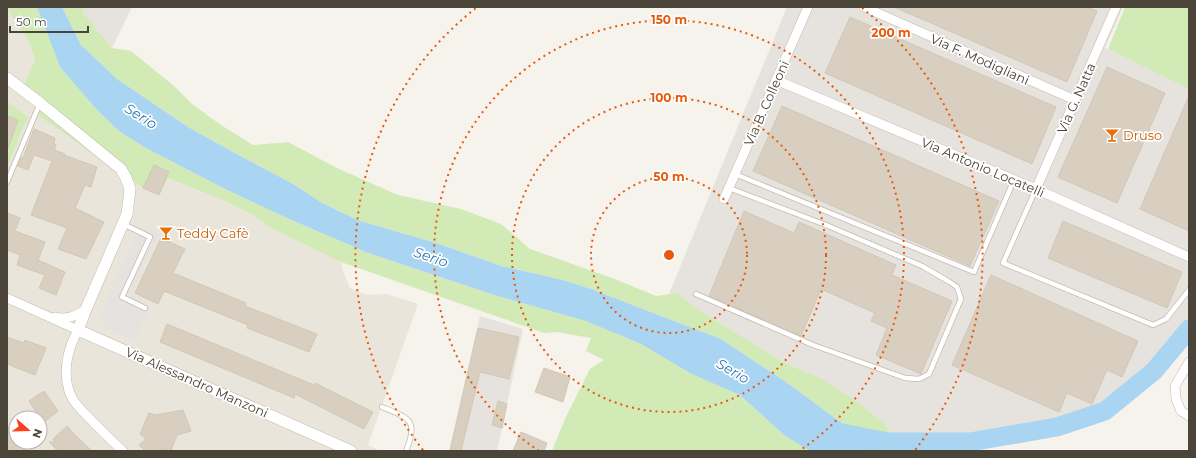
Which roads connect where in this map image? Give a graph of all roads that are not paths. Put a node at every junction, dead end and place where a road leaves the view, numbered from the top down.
1 (808, 7) edge
2 (864, 7) edge
3 (1116, 7) edge
4 (7, 78) edge
5 (776, 80) junction
6 (1075, 100) junction
7 (40, 103) junction
8 (735, 174) junction
9 (1014, 180) junction
10 (7, 182) edge
11 (728, 188) junction
12 (1036, 190) junction
13 (724, 199) dead end
14 (123, 224) junction
15 (1189, 257) edge
16 (1189, 290) edge
17 (696, 294) dead end
18 (7, 298) edge
19 (145, 308) dead end
20 (86, 309) junction
21 (44, 314) junction
22 (78, 330) junction
23 (100, 339) junction
24 (1189, 362) edge
25 (382, 407) dead end
26 (1189, 416) edge
27 (123, 451) edge
28 (350, 451) edge
29 (406, 451) edge

1 - 5 street, Via B. Colleoni
2 - 6 street, Via F. Modigliani
3 - 6 street, Via G. Natta
4 - 7 street
5 - 8 street, Via B. Colleoni
5 - 9 street, Via Antonio Locatelli
6 - 12 street, Via G. Natta
7 - 10 lane
7 - 14 street
8 - 9 lane
8 - 11 street, Via B. Colleoni
9 - 12 street, Via Antonio Locatelli
11 - 13 street, Via B. Colleoni
11 - 17 lane
12 - 15 street, Via Antonio Locatelli
12 - 16 lane
14 - 19 lane
14 - 20 street
18 - 21 street, Via Alessandro Manzoni
20 - 21 street, Via Alessandro Manzoni
20 - 22 street
20 - 23 street
21 - 22 street, Via Alessandro Manzoni
22 - 23 street, Via Alessandro Manzoni
22 - 27 street
23 - 28 street, Via Alessandro Manzoni
24 - 26 street
25 - 29 lane

